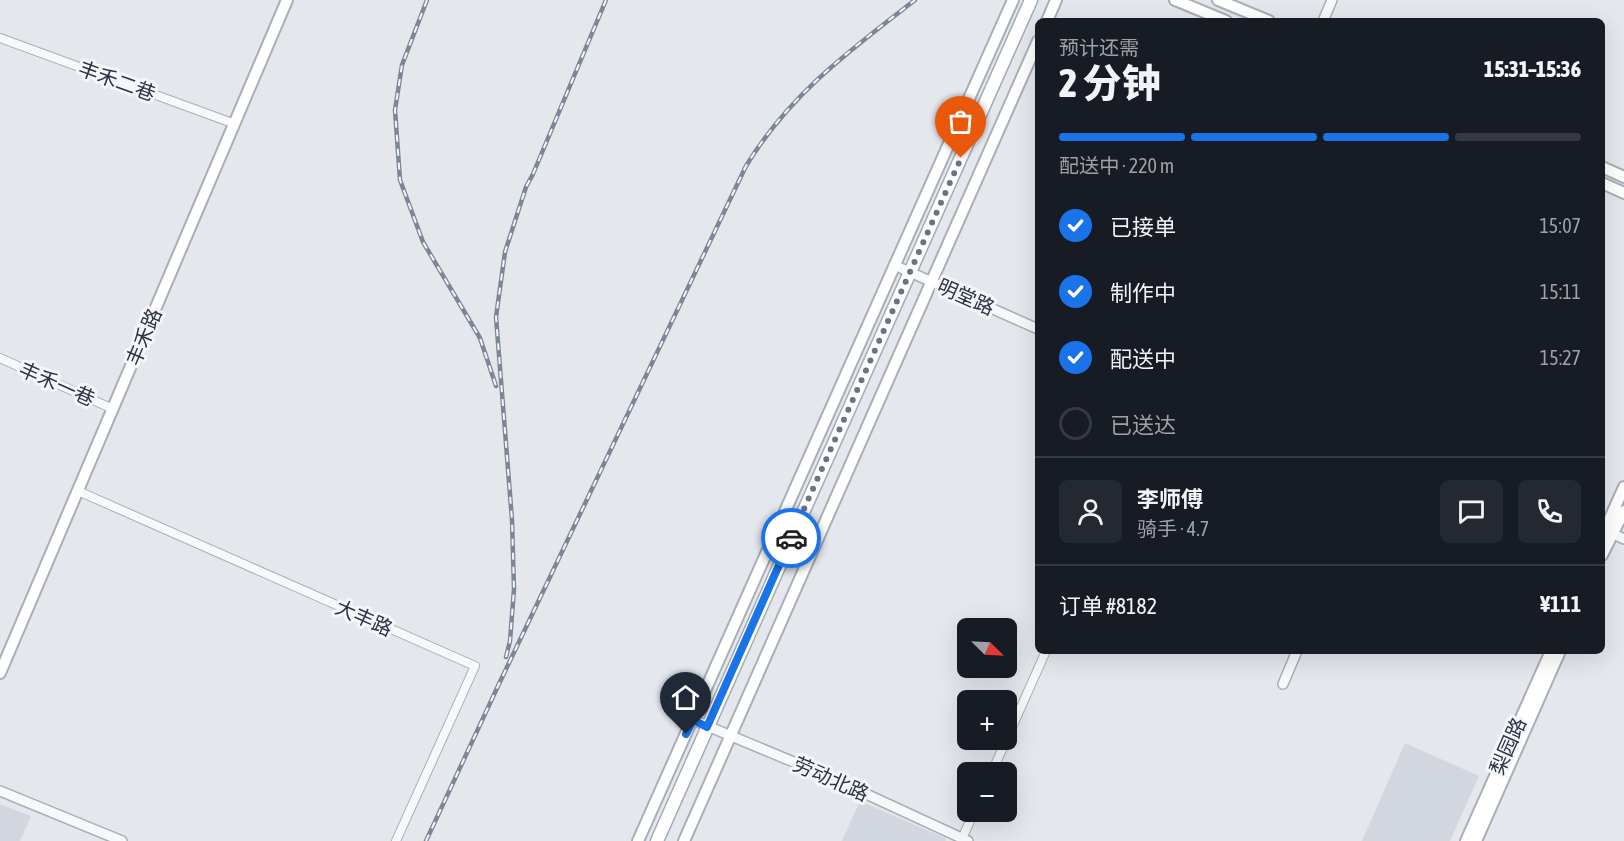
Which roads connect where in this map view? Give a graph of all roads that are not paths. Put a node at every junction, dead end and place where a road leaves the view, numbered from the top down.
1 (287, 0) edge
2 (1013, 0) edge
3 (1031, 0) edge
4 (1038, 0) edge
5 (1056, 0) edge
6 (1175, 0) edge
7 (1218, 0) edge
8 (1332, 0) edge
9 (1048, 18) edge
10 (1219, 18) edge
11 (1262, 18) edge
12 (1324, 18) edge
13 (0, 38) edge
14 (1035, 48) edge
15 (235, 124) junction
16 (1605, 168) edge
17 (1624, 177) edge
18 (1605, 184) edge
19 (1624, 193) edge
20 (894, 265) junction
21 (914, 274) junction
22 (931, 281) junction
23 (1035, 328) edge
24 (0, 358) edge
25 (113, 409) junction
26 (1624, 487) edge
27 (78, 491) junction
28 (1624, 511) edge
29 (1607, 534) edge
30 (1624, 539) edge
31 (1045, 654) edge
32 (1296, 654) edge
33 (1550, 654) edge
34 (1559, 654) edge
35 (0, 673) edge
36 (1282, 684) dead end
37 (693, 720) junction
38 (711, 728) junction
39 (731, 736) junction
40 (996, 762) edge
41 (0, 791) edge
42 (970, 822) edge
43 (964, 840) edge
44 (122, 841) edge
45 (396, 841) edge
46 (638, 841) edge
47 (657, 841) edge
48 (665, 841) edge
49 (684, 841) edge
50 (1466, 841) edge
51 (1476, 841) edge

1 - 15 main road, 丰禾路
2 - 20 main road
3 - 21 main road
4 - 21 main road
5 - 9 main road
6 - 10 main road
7 - 11 main road
8 - 12 street
13 - 15 street, 丰禾二巷
14 - 22 main road
15 - 25 main road, 丰禾路
16 - 17 main road
18 - 19 main road
20 - 21 street, 明堂路
20 - 37 main road
21 - 22 street, 明堂路
21 - 38 main road
22 - 23 street, 明堂路
22 - 39 main road
24 - 25 street, 丰禾一巷
25 - 27 main road, 丰禾路
26 - 29 main road
27 - 35 main road, 丰禾路
27 - 45 street, 大丰路
28 - 29 main road
29 - 30 street
31 - 40 street
32 - 36 street
33 - 50 main road, 梨园路
34 - 51 main road, 梨园路
37 - 38 street, 劳动北路
37 - 46 main road
38 - 39 street, 劳动北路
38 - 47 main road
38 - 48 main road
39 - 43 street, 劳动北路
39 - 49 main road
41 - 44 street
42 - 43 street

